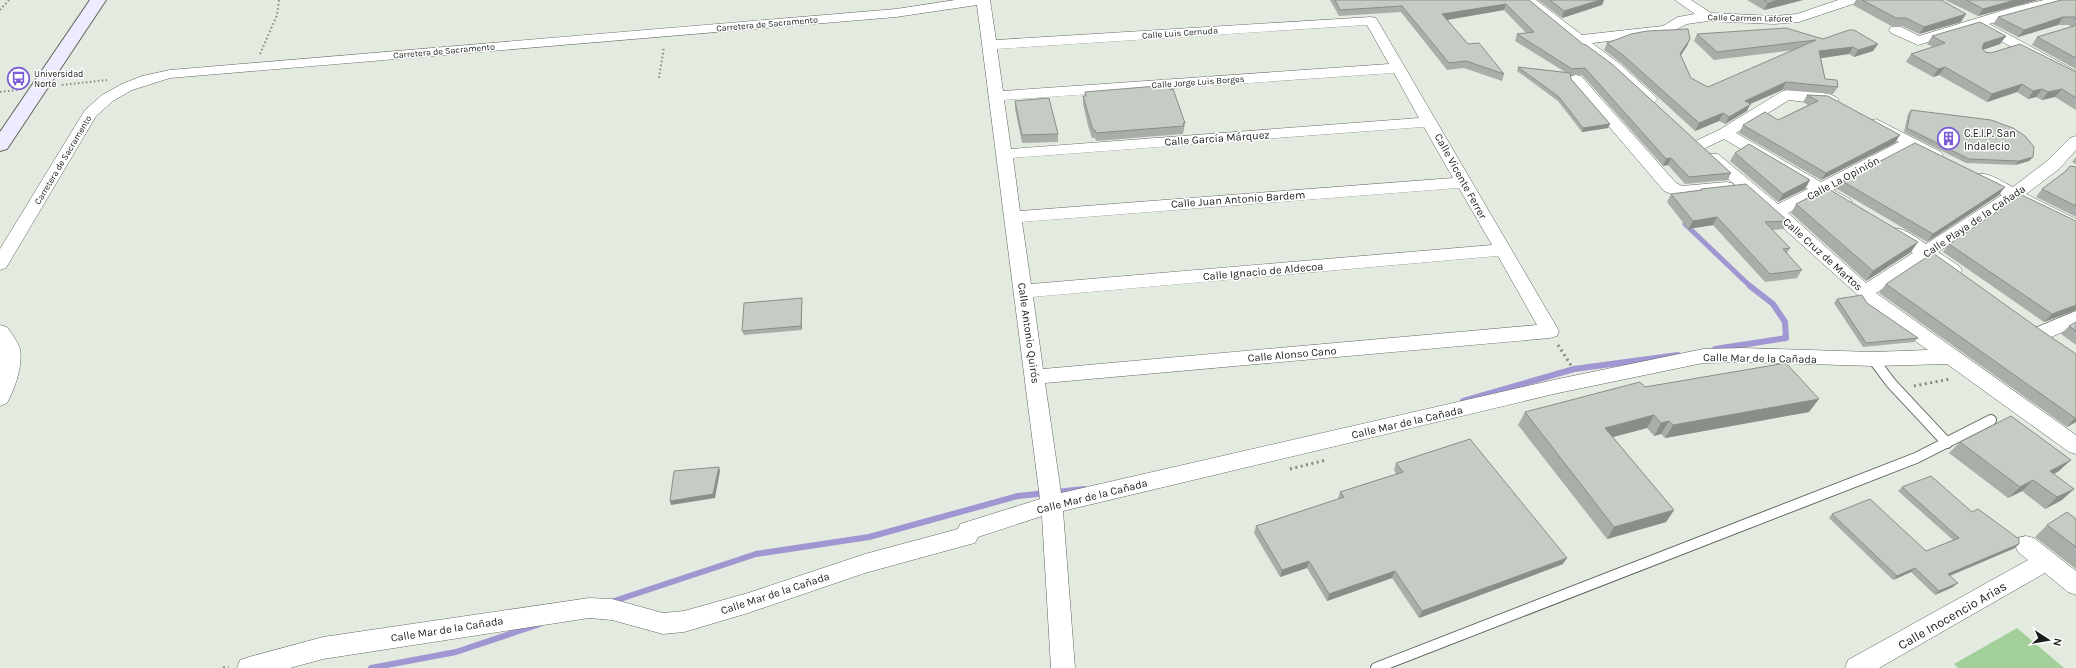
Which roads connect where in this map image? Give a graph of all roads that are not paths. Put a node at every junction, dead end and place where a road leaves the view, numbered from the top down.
1 (98, 0) edge
2 (983, 0) edge
3 (1530, 0) edge
4 (1682, 0) edge
5 (2002, 0) edge
6 (2062, 0) edge
7 (2074, 0) edge
8 (1844, 1) edge
9 (2044, 2) edge
10 (2076, 3) edge
11 (2019, 10) junction
12 (1957, 12) edge
13 (1708, 16) junction
14 (1371, 21) joint
15 (1976, 23) junction
16 (1896, 30) dead end
17 (2033, 39) dead end
18 (1578, 40) junction
19 (2018, 44) junction
20 (989, 45) junction
21 (1998, 51) edge
22 (1399, 68) junction
23 (2076, 77) edge
24 (1576, 80) dead end
25 (996, 96) junction
26 (1662, 110) edge
27 (1430, 122) junction
28 (1725, 133) junction
29 (2076, 141) edge
30 (1910, 143) junction
31 (0, 145) edge
32 (1004, 154) junction
33 (1464, 182) junction
34 (1744, 185) junction
35 (1822, 190) junction
36 (2014, 194) junction
37 (1777, 212) junction
38 (1862, 213) edge
39 (1013, 217) junction
40 (1881, 225) edge
41 (2076, 226) edge
42 (1503, 250) junction
43 (1928, 252) junction
44 (0, 264) edge
45 (1966, 279) edge
46 (1023, 291) junction
47 (1864, 292) junction
48 (2076, 318) edge
49 (1550, 331) joint
50 (0, 332) edge
51 (2059, 344) edge
52 (1950, 357) junction
53 (1873, 359) junction
54 (1035, 377) junction
55 (0, 398) edge
56 (1991, 420) dead end
57 (2073, 442) edge
58 (1947, 443) junction
59 (1051, 497) junction
60 (2026, 545) dead end
61 (2046, 561) junction
62 (2076, 585) edge
63 (249, 668) edge
64 (1063, 668) edge
65 (1376, 668) edge
66 (1857, 668) edge

1 - 31 street
2 - 20 street, Calle Antonio Quirós
2 - 44 street, Carretera de Sacramento
3 - 18 street
4 - 13 street
5 - 11 street
6 - 9 street
7 - 10 street
8 - 13 street, Calle Carmen Laforet
9 - 11 street
11 - 15 street
12 - 15 street
13 - 18 street, Calle Carmen Laforet
14 - 20 street, Calle Luis Cernuda
14 - 22 street, Calle Vicente Ferrer
15 - 16 street
15 - 19 street
17 - 19 street
18 - 26 street
19 - 21 street
19 - 23 street
20 - 25 street, Calle Antonio Quirós
22 - 25 street, Calle Jorge Luis Borges
22 - 27 street, Calle Vicente Ferrer
24 - 34 street
25 - 32 street, Calle Antonio Quirós
27 - 32 street, Calle García Márquez
27 - 33 street, Calle Vicente Ferrer
28 - 30 street
28 - 34 street, Calle Cruz de Martos
28 - 35 street
29 - 36 street, Calle Playa de la Cañada
30 - 35 street, Calle La Opinión
30 - 36 street
32 - 39 street, Calle Antonio Quirós
33 - 39 street, Calle Juan Antonio Bardem
33 - 42 street, Calle Vicente Ferrer
34 - 37 street, Calle Cruz de Martos
35 - 37 street, Calle La Opinión
35 - 38 street
36 - 41 street
36 - 43 street, Calle Playa de la Cañada
37 - 47 street, Calle Cruz de Martos
39 - 46 street, Calle Antonio Quirós
40 - 43 street
42 - 46 street, Calle Ignacio de Aldecoa
42 - 49 street, Calle Vicente Ferrer
43 - 45 street
43 - 47 street, Calle Playa de la Cañada
46 - 54 street, Calle Antonio Quirós
47 - 52 street, Calle Cruz de Martos
48 - 51 street
49 - 54 street, Calle Alonso Cano
50 - 55 street
52 - 53 street, Calle Mar de la Cañada
52 - 57 street, Calle Cruz de Martos
53 - 58 lane
53 - 59 street, Calle Mar de la Cañada
54 - 59 street, Calle Antonio Quirós
56 - 58 lane
58 - 65 lane
59 - 63 street, Calle Mar de la Cañada
59 - 64 street, Calle Antonio Quirós
60 - 61 street
61 - 62 street
61 - 66 street, Calle Inocencio Arias

